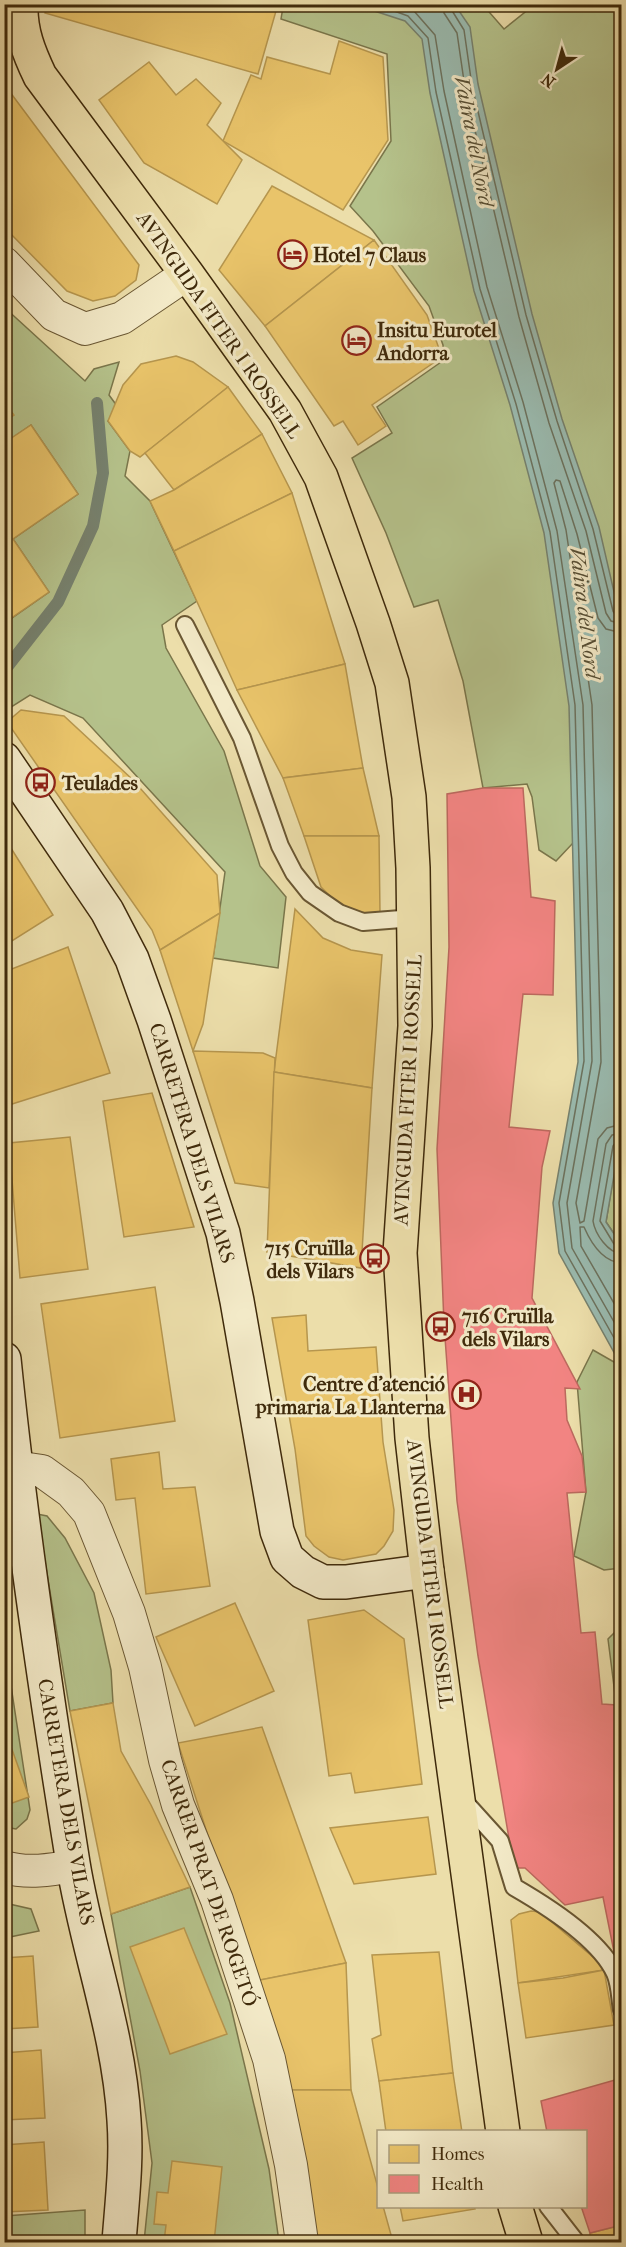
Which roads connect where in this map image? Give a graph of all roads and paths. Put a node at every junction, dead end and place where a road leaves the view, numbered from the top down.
1 (21, 4) edge
2 (4, 29) edge
3 (40, 76) junction
4 (4, 263) edge
5 (187, 274) junction
6 (185, 625) dead end
7 (4, 759) edge
8 (414, 918) junction
9 (4, 1359) edge
10 (15, 1467) junction
11 (427, 1571) junction
12 (458, 1794) junction
13 (73, 1866) junction
14 (4, 1867) edge
15 (621, 2010) edge
16 (503, 2130) edge
17 (516, 2208) edge
18 (550, 2208) edge
19 (119, 2242) edge
20 (302, 2242) edge
21 (526, 2242) edge
22 (576, 2242) edge

1 - 3 main road, AVINGUDA FITER I ROSSELL
2 - 3 main road
3 - 5 main road, AVINGUDA FITER I ROSSELL
4 - 5 street
5 - 8 main road, AVINGUDA FITER I ROSSELL
6 - 8 lane
7 - 11 street, CARRETERA DELS VILARS
8 - 11 main road, AVINGUDA FITER I ROSSELL
9 - 10 street, CARRETERA DELS VILARS
10 - 13 street, CARRETERA DELS VILARS
10 - 20 street, CARRER PRAT DE ROGETÓ
11 - 12 main road, AVINGUDA FITER I ROSSELL
12 - 15 lane
12 - 16 main road, AVINGUDA FITER I ROSSELL
13 - 14 street
13 - 19 street, CARRETERA DELS VILARS
17 - 21 main road
18 - 22 lane

